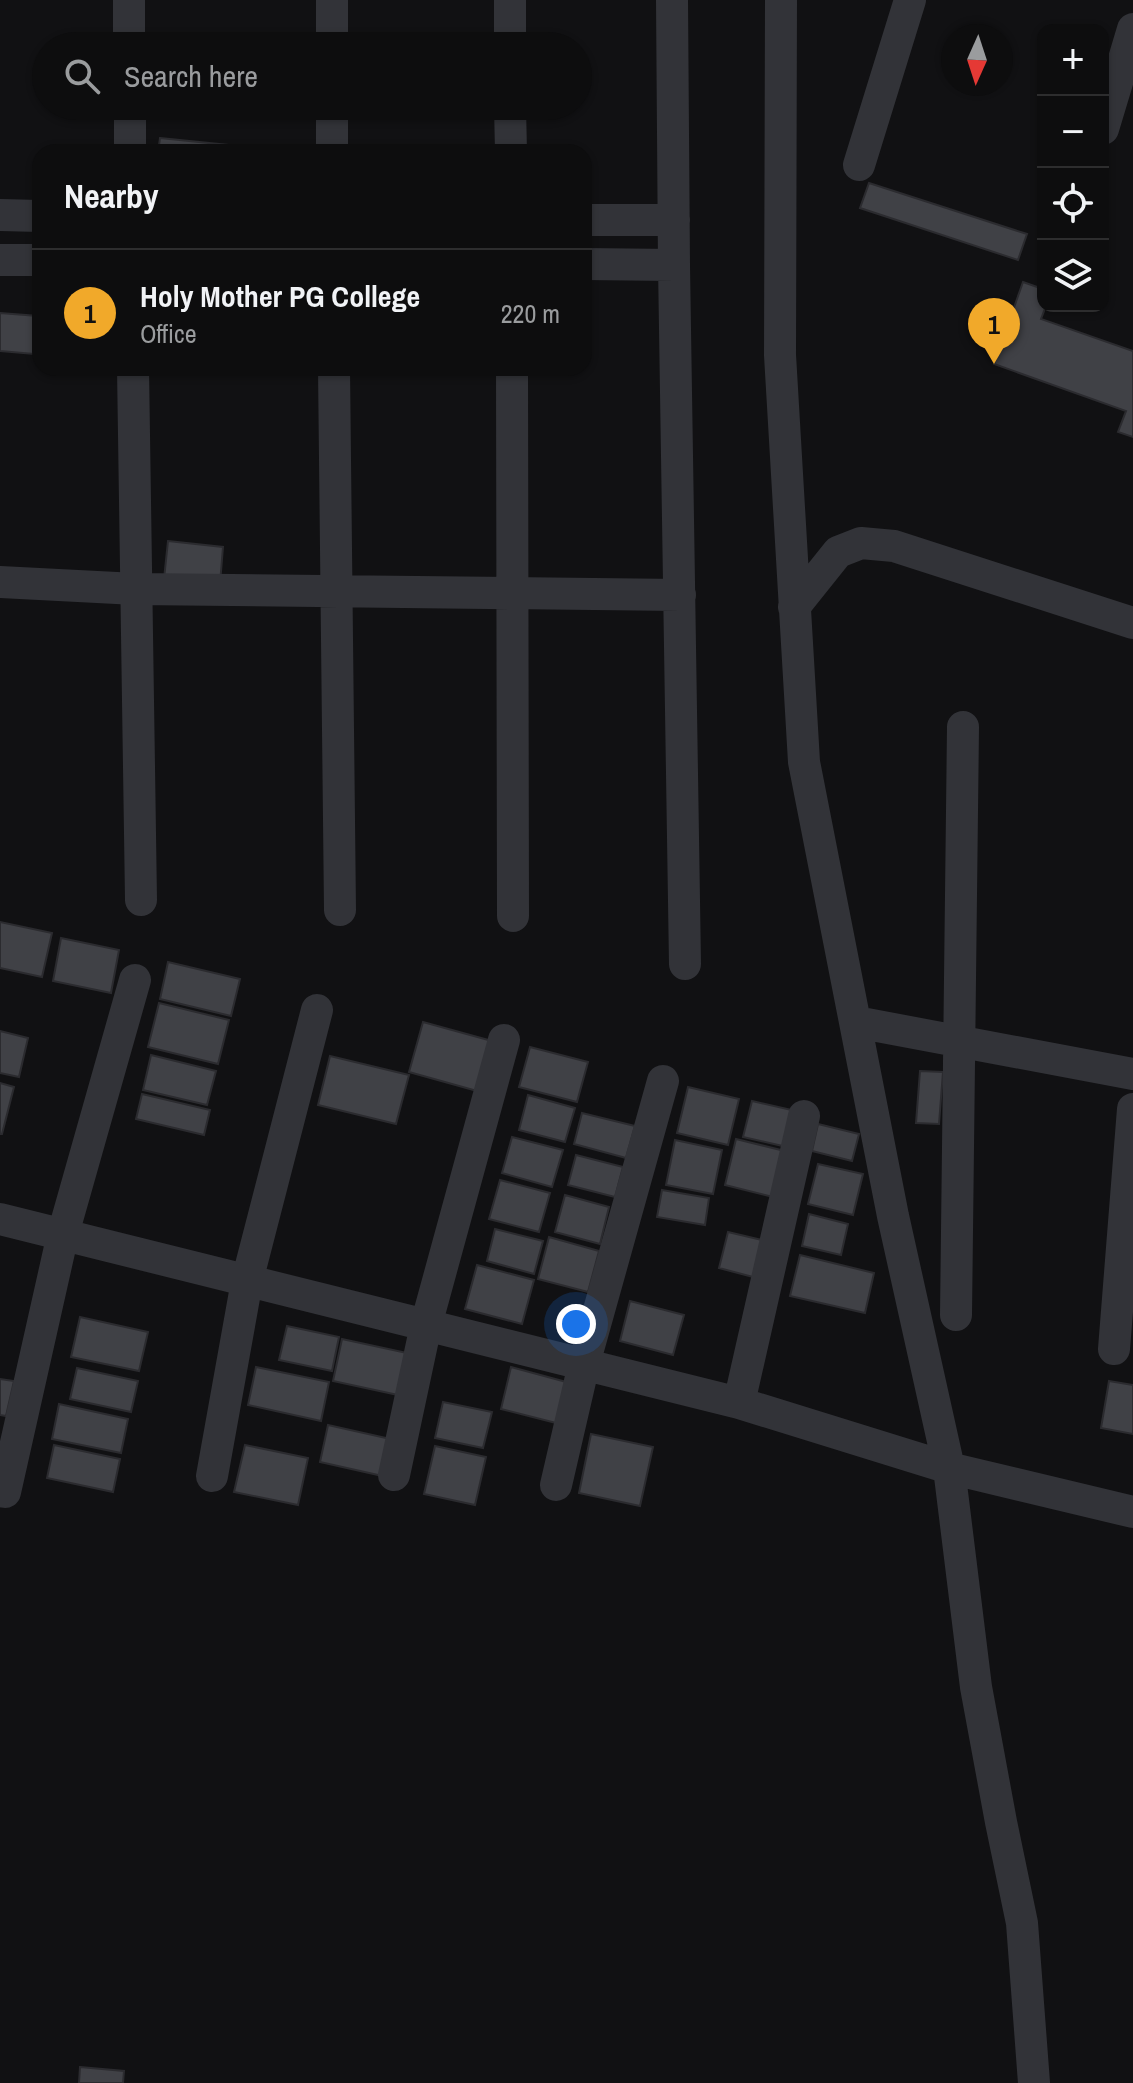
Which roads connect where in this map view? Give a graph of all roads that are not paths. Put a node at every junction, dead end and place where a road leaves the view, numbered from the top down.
1 (129, 0) edge
2 (332, 0) edge
3 (510, 0) edge
4 (672, 0) edge
5 (781, 0) edge
6 (910, 0) edge
7 (1133, 29) edge
8 (129, 32) edge
9 (332, 32) edge
10 (510, 32) edge
11 (1109, 109) edge
12 (130, 120) edge
13 (332, 120) edge
14 (510, 120) edge
15 (130, 144) edge
16 (332, 144) edge
17 (511, 144) edge
18 (859, 165) dead end
19 (0, 215) edge
20 (32, 216) edge
21 (592, 220) edge
22 (674, 220) junction
23 (0, 260) edge
24 (32, 260) edge
25 (592, 264) edge
26 (674, 265) junction
27 (133, 376) edge
28 (334, 376) edge
29 (512, 376) edge
30 (0, 582) edge
31 (136, 589) junction
32 (336, 592) junction
33 (513, 592) junction
34 (680, 595) junction
35 (794, 607) junction
36 (1133, 623) edge
37 (963, 727) dead end
38 (141, 900) dead end
39 (340, 910) dead end
40 (513, 916) dead end
41 (685, 964) dead end
42 (135, 980) dead end
43 (317, 1010) dead end
44 (856, 1022) junction
45 (504, 1040) dead end
46 (959, 1042) junction
47 (1133, 1074) edge
48 (663, 1081) dead end
49 (1133, 1109) edge
50 (804, 1116) dead end
51 (0, 1219) edge
52 (63, 1234) junction
53 (247, 1281) junction
54 (956, 1315) dead end
55 (426, 1325) junction
56 (1114, 1349) dead end
57 (584, 1364) junction
58 (739, 1403) junction
59 (949, 1468) junction
60 (394, 1475) dead end
61 (212, 1476) dead end
62 (556, 1485) dead end
63 (5, 1492) dead end
64 (1133, 1512) edge
65 (1034, 2083) edge

1 - 8 street
2 - 9 street
3 - 10 street
4 - 22 street
5 - 35 street
6 - 18 street
7 - 11 street
12 - 15 street
13 - 16 street
14 - 17 street
19 - 20 street
21 - 22 street
22 - 26 street
23 - 24 street
25 - 26 street
26 - 34 street
27 - 31 street
28 - 32 street
29 - 33 street
30 - 31 street
31 - 32 street
31 - 38 street
32 - 33 street
32 - 39 street
33 - 34 street
33 - 40 street
34 - 41 street
35 - 36 street
35 - 44 street
37 - 46 street
42 - 52 street
43 - 53 street
44 - 46 street
44 - 59 street
45 - 55 street
46 - 47 street
46 - 54 street
48 - 57 street
49 - 56 street
50 - 58 street
51 - 52 street
52 - 53 street
52 - 63 street
53 - 55 street
53 - 61 street
55 - 57 street
55 - 60 street
57 - 58 street
57 - 62 street
58 - 59 street
59 - 64 street
59 - 65 street

